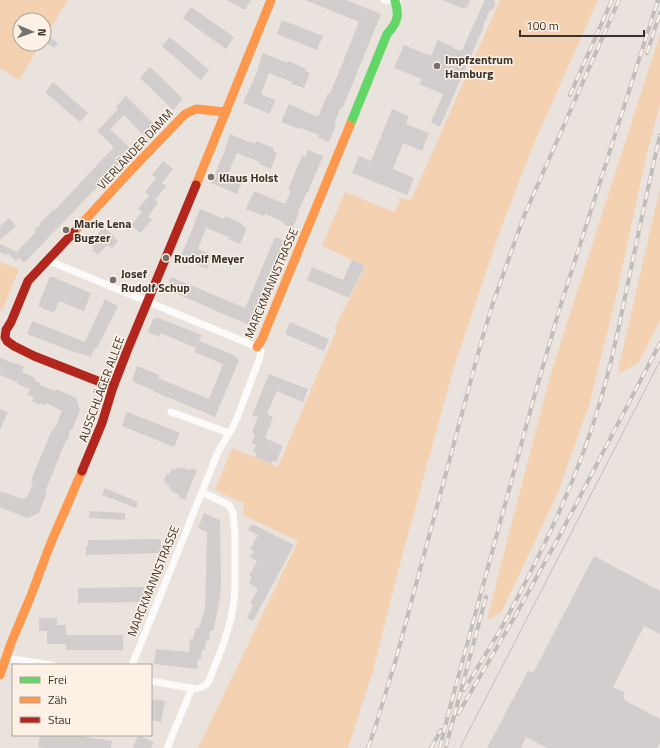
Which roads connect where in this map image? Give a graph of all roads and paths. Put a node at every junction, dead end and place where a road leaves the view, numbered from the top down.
1 (271, 0) edge
2 (384, 0) edge
3 (397, 0) edge
4 (226, 112) junction
5 (47, 260) junction
6 (148, 301) junction
7 (3, 328) edge
8 (257, 347) junction
9 (113, 387) junction
10 (171, 412) dead end
11 (229, 433) junction
12 (202, 492) junction
13 (5, 658) junction
14 (45, 664) edge
15 (132, 664) edge
16 (0, 675) edge
17 (152, 681) edge
18 (192, 688) junction
19 (167, 748) edge

1 - 4 street
2 - 3 street
3 - 8 street, MARCKMANNSTRASSE
4 - 5 street, VIERLÄNDER DAMM
4 - 6 street, AUSSCHLÄGER ALLEE
5 - 6 street
5 - 7 street, VIERLÄNDER DAMM
6 - 8 street
6 - 9 street, AUSSCHLÄGER ALLEE
7 - 9 street
8 - 11 street, MARCKMANNSTRASSE
9 - 13 street, AUSSCHLÄGER ALLEE
10 - 11 street
11 - 12 street, MARCKMANNSTRASSE
12 - 15 street, MARCKMANNSTRASSE
12 - 18 street
13 - 14 street
13 - 16 street, AUSSCHLÄGER ALLEE
17 - 18 street
18 - 19 street

